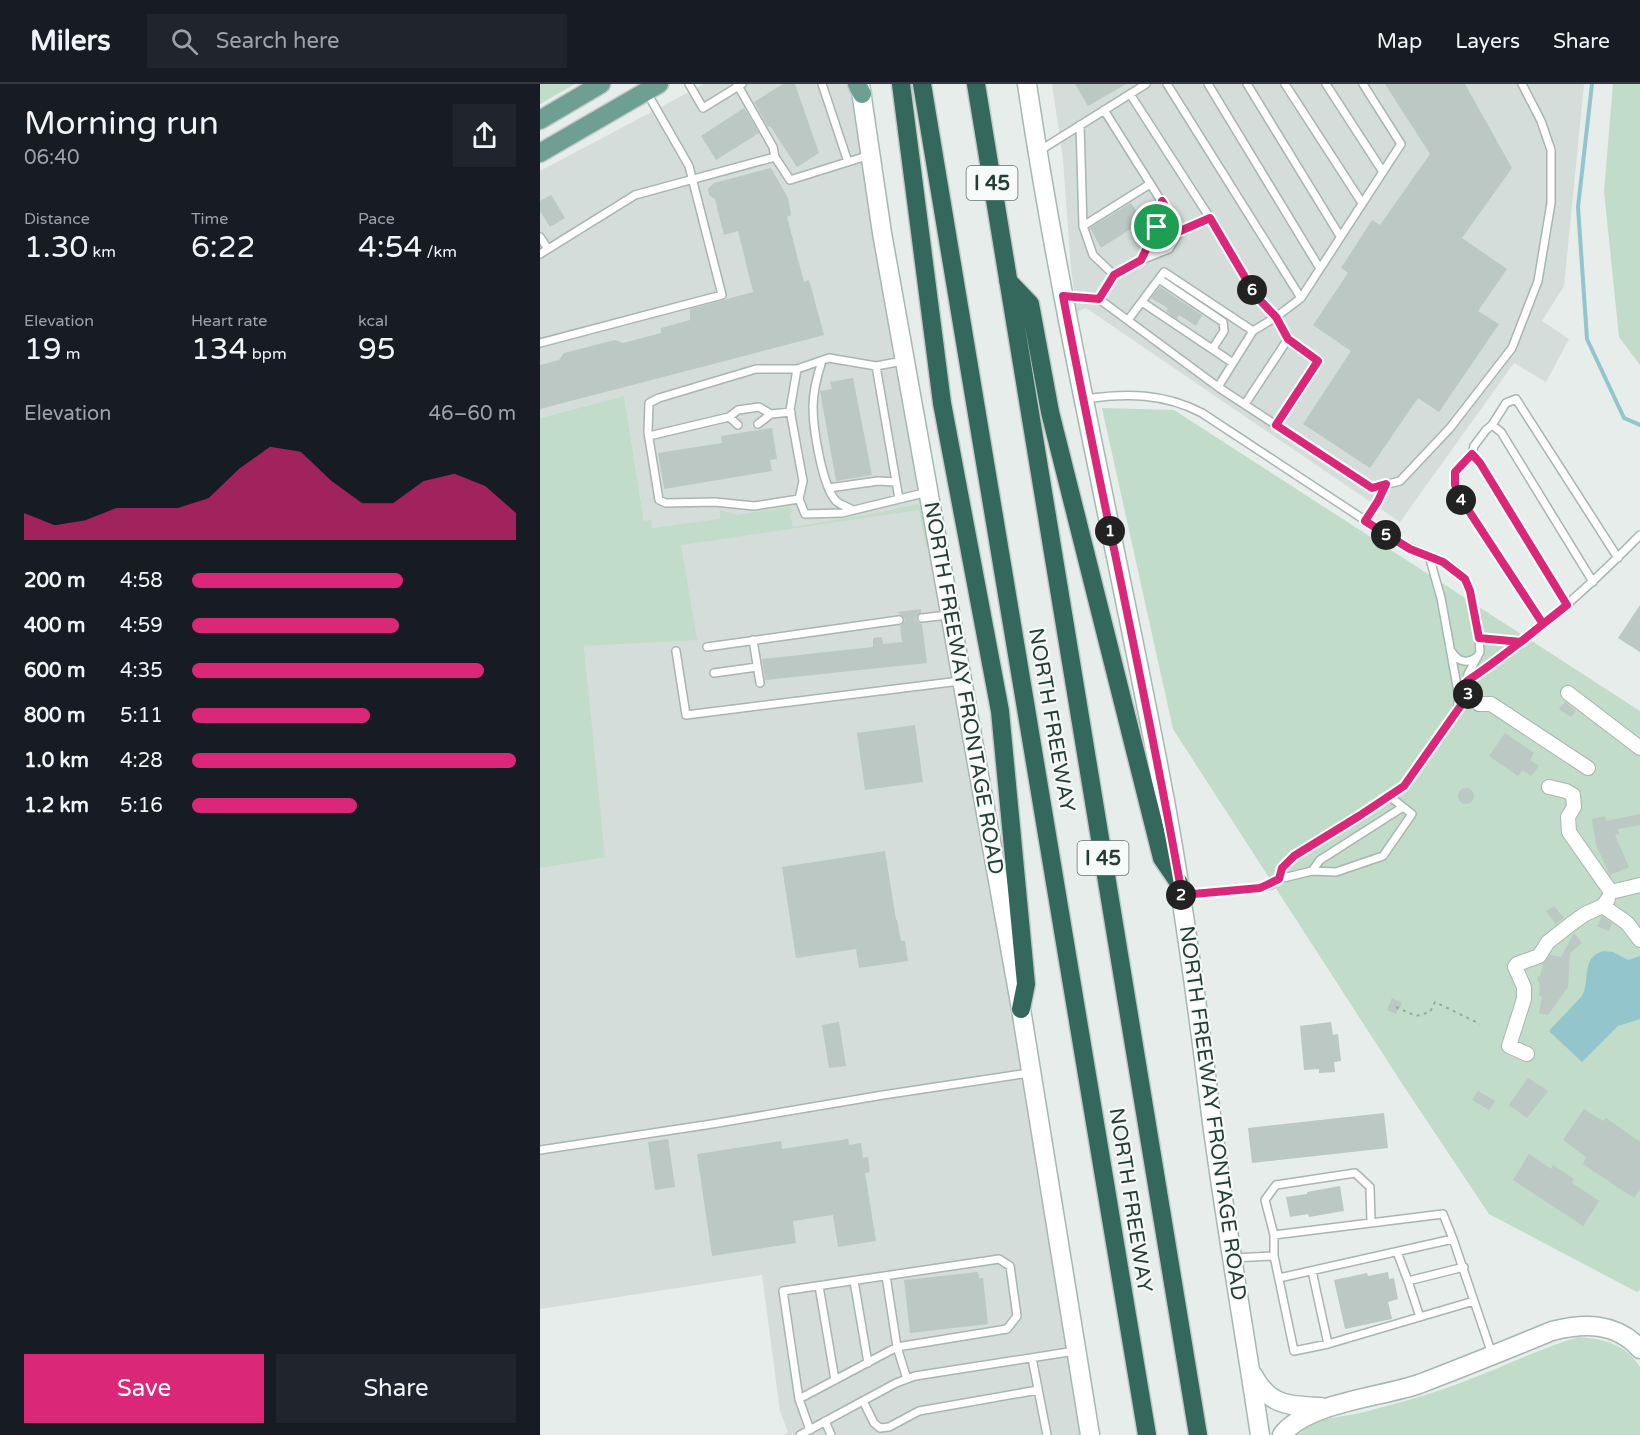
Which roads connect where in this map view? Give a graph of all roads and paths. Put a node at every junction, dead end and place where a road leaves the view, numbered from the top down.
1 (600, 84) edge
2 (689, 84) edge
3 (822, 84) edge
4 (901, 84) edge
5 (922, 84) edge
6 (976, 84) edge
7 (1027, 84) edge
8 (1146, 84) edge
9 (1167, 84) edge
10 (1208, 84) edge
11 (1247, 84) edge
12 (1285, 84) edge
13 (1326, 84) edge
14 (1363, 84) edge
15 (1522, 84) edge
16 (739, 85) edge
17 (860, 87) edge
18 (652, 88) edge
19 (1130, 94) junction
20 (1104, 110) junction
21 (540, 120) edge
22 (1080, 125) junction
23 (540, 153) edge
24 (1037, 153) junction
25 (871, 154) junction
26 (775, 157) junction
27 (848, 162) junction
28 (1383, 172) junction
29 (692, 179) junction
30 (1150, 184) junction
31 (1162, 201) junction
32 (1362, 203) junction
33 (1210, 218) junction
34 (1083, 226) junction
35 (1180, 231) junction
36 (1340, 236) junction
37 (540, 237) edge
38 (548, 249) junction
39 (540, 254) edge
40 (1141, 260) junction
41 (1319, 267) junction
42 (1114, 275) junction
43 (1159, 279) junction
44 (1008, 281) junction
45 (1063, 296) junction
46 (1301, 298) junction
47 (1099, 299) junction
48 (1142, 302) junction
49 (1276, 317) junction
50 (1128, 320) junction
51 (1253, 331) junction
52 (1288, 339) junction
53 (540, 343) edge
54 (1213, 348) junction
55 (905, 360) junction
56 (822, 361) junction
57 (1233, 363) junction
58 (876, 366) junction
59 (797, 369) junction
60 (1218, 387) junction
61 (1083, 399) junction
62 (1245, 404) junction
63 (790, 412) junction
64 (771, 414) junction
65 (729, 417) junction
66 (758, 423) dead end
67 (738, 425) dead end
68 (1276, 425) junction
69 (1492, 425) junction
70 (649, 436) junction
71 (1472, 454) junction
72 (896, 482) junction
73 (1386, 484) junction
74 (829, 488) junction
75 (929, 492) junction
76 (799, 499) junction
77 (898, 499) junction
78 (853, 510) junction
79 (1365, 521) junction
80 (1640, 535) edge
81 (1429, 556) junction
82 (1618, 558) junction
83 (1593, 582) junction
84 (1567, 605) junction
85 (951, 615) junction
86 (922, 618) dead end
87 (899, 620) dead end
88 (1543, 624) junction
89 (1479, 638) junction
90 (753, 640) junction
91 (1521, 642) junction
92 (707, 647) dead end
93 (1450, 650) junction
94 (676, 651) dead end
95 (1479, 655) junction
96 (757, 667) junction
97 (714, 673) dead end
98 (963, 680) junction
99 (760, 684) dead end
100 (1467, 687) junction
101 (1568, 693) dead end
102 (1452, 718) junction
103 (1640, 748) edge
104 (1588, 768) dead end
105 (1549, 787) dead end
106 (1389, 796) junction
107 (1403, 807) junction
108 (1312, 871) junction
109 (1279, 879) junction
110 (1640, 885) edge
111 (1180, 889) junction
112 (1611, 892) junction
113 (1603, 906) junction
114 (1640, 940) edge
115 (1396, 1007) dead end
116 (1021, 1009) junction
117 (1480, 1024) dead end
118 (1527, 1054) dead end
119 (1030, 1073) junction
120 (540, 1150) edge
121 (1371, 1223) junction
122 (1274, 1234) junction
123 (1453, 1239) junction
124 (1397, 1252) junction
125 (1274, 1256) junction
126 (1233, 1258) junction
127 (1464, 1267) junction
128 (1312, 1271) junction
129 (886, 1276) junction
130 (1279, 1278) junction
131 (854, 1281) junction
132 (1408, 1281) junction
133 (819, 1286) junction
134 (1474, 1301) junction
135 (1420, 1317) junction
136 (1328, 1344) junction
137 (897, 1347) junction
138 (1640, 1349) edge
139 (1077, 1351) junction
140 (1492, 1355) junction
141 (1032, 1358) junction
142 (868, 1363) junction
143 (1251, 1370) junction
144 (907, 1379) junction
145 (835, 1380) junction
146 (1038, 1390) junction
147 (799, 1399) junction
148 (863, 1401) junction
149 (1332, 1407) junction
150 (825, 1421) junction
151 (810, 1430) junction
152 (880, 1431) edge
153 (800, 1435) edge
154 (831, 1435) edge
155 (1047, 1435) edge
156 (1090, 1435) edge
157 (1147, 1435) edge
158 (1198, 1435) edge
159 (1260, 1435) edge
160 (1282, 1435) edge

1 - 21 main road
2 - 16 lane
3 - 27 lane
4 - 116 highway
5 - 157 highway, NORTH FREEWAY / I 45
6 - 44 highway, NORTH FREEWAY / I 45
7 - 24 main road, NORTH FREEWAY FRONTAGE ROAD
8 - 19 lane
9 - 46 lane
10 - 41 lane
11 - 36 lane
12 - 32 lane
13 - 28 lane
14 - 28 lane
15 - 73 lane
16 - 26 lane
17 - 25 main road, NORTH FREEWAY FRONTAGE ROAD
18 - 23 main road
18 - 29 lane
19 - 20 lane
19 - 33 lane
20 - 22 lane
20 - 30 lane
22 - 24 lane
22 - 34 lane
24 - 45 main road, NORTH FREEWAY FRONTAGE ROAD
25 - 27 lane
25 - 55 main road, NORTH FREEWAY FRONTAGE ROAD
26 - 27 lane
26 - 29 lane
28 - 32 lane
29 - 38 lane
29 - 53 lane
30 - 31 lane
30 - 34 lane
31 - 35 lane
31 - 40 lane
32 - 36 lane
33 - 35 lane
33 - 49 lane
34 - 42 lane
35 - 40 lane
36 - 41 lane
37 - 38 lane
38 - 39 lane
40 - 42 lane
41 - 46 lane
42 - 47 lane
43 - 48 lane
43 - 51 lane
43 - 54 lane
44 - 111 highway
44 - 158 highway, NORTH FREEWAY / I 45
45 - 47 lane
45 - 61 main road, NORTH FREEWAY FRONTAGE ROAD
46 - 49 lane
47 - 50 lane
48 - 50 lane
48 - 54 lane
49 - 51 lane
49 - 52 lane
50 - 60 lane
51 - 57 lane
52 - 62 lane
52 - 68 lane
54 - 57 lane
55 - 58 lane
55 - 75 main road, NORTH FREEWAY FRONTAGE ROAD
56 - 58 lane
56 - 59 lane
56 - 74 lane
57 - 60 lane
58 - 72 lane
59 - 63 lane
59 - 70 lane
60 - 62 lane
61 - 79 lane
61 - 111 main road, NORTH FREEWAY FRONTAGE ROAD
62 - 68 lane
63 - 64 lane
63 - 76 lane
64 - 65 lane
64 - 66 lane
65 - 67 lane
65 - 70 lane
68 - 73 lane
69 - 71 lane
69 - 82 lane
69 - 83 lane
70 - 76 lane
71 - 84 lane
71 - 88 lane
72 - 74 lane
72 - 77 lane
73 - 79 lane
74 - 78 lane
75 - 77 lane
75 - 85 main road, NORTH FREEWAY FRONTAGE ROAD
76 - 78 lane
77 - 78 lane
79 - 81 lane
80 - 82 lane
81 - 89 lane
81 - 93 lane
82 - 83 lane
83 - 84 lane
84 - 88 lane
85 - 86 lane
85 - 98 main road, NORTH FREEWAY FRONTAGE ROAD
87 - 90 lane
88 - 91 lane
89 - 91 lane
89 - 95 lane
90 - 92 lane
90 - 96 lane
91 - 100 lane
93 - 95 lane
93 - 102 lane
94 - 98 lane
95 - 100 lane
96 - 97 lane
96 - 99 lane
98 - 116 main road, NORTH FREEWAY FRONTAGE ROAD
100 - 102 lane
100 - 104 street
101 - 103 street
102 - 106 lane
105 - 112 street
106 - 107 lane
106 - 109 lane
107 - 108 lane
107 - 108 lane
108 - 109 lane
109 - 111 lane
110 - 112 street
111 - 126 main road, NORTH FREEWAY FRONTAGE ROAD
112 - 113 street
113 - 114 street
113 - 118 street
115 - 117 path
116 - 119 main road, NORTH FREEWAY FRONTAGE ROAD
119 - 120 lane
119 - 139 main road, NORTH FREEWAY FRONTAGE ROAD
121 - 122 lane
121 - 122 lane
121 - 123 lane
122 - 125 lane
123 - 124 lane
123 - 127 lane
124 - 128 lane
124 - 132 lane
125 - 126 lane
125 - 130 lane
126 - 143 main road, NORTH FREEWAY FRONTAGE ROAD
127 - 132 lane
127 - 134 lane
128 - 130 lane
128 - 136 lane
129 - 131 lane
129 - 137 lane
129 - 137 lane
130 - 136 lane
131 - 133 lane
131 - 142 lane
132 - 135 lane
133 - 145 lane
133 - 147 lane
134 - 135 lane
134 - 140 lane
135 - 136 lane
137 - 142 lane
137 - 144 lane
138 - 140 main road
139 - 141 lane
139 - 156 main road, NORTH FREEWAY FRONTAGE ROAD
140 - 149 main road
141 - 144 lane
141 - 146 lane
142 - 145 lane
143 - 149 main road
143 - 159 main road, NORTH FREEWAY FRONTAGE ROAD
144 - 148 lane
145 - 147 lane
146 - 152 lane
146 - 155 lane
147 - 151 lane
148 - 150 lane
148 - 152 lane
149 - 160 main road
150 - 151 lane
150 - 154 lane
151 - 153 lane

